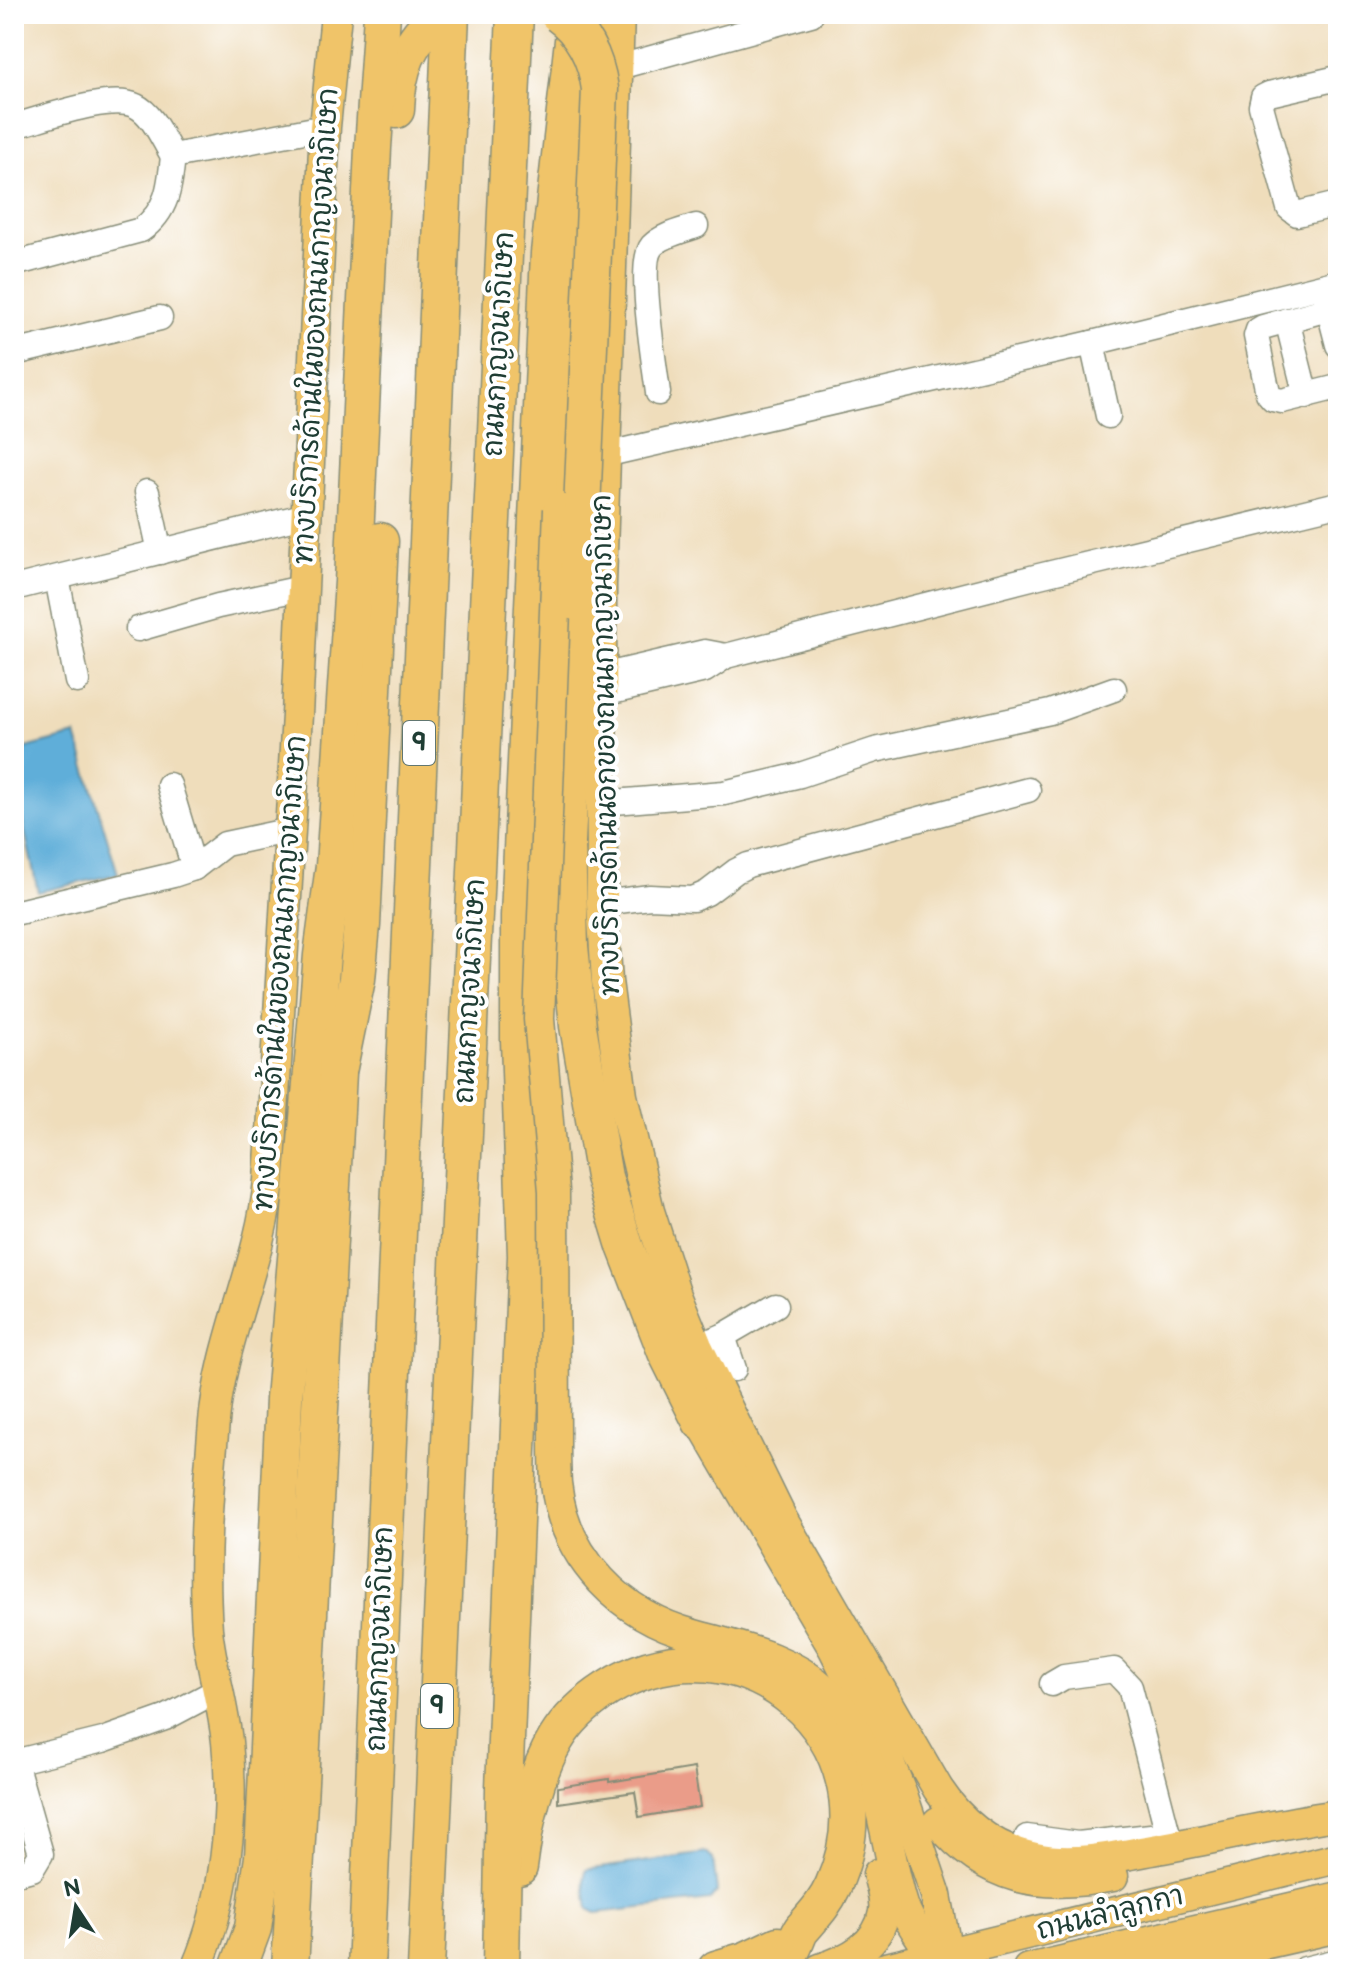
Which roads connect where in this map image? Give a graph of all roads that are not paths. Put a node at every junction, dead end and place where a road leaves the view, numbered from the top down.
1 (336, 14) edge
2 (382, 14) edge
3 (440, 14) edge
4 (451, 14) edge
5 (515, 14) edge
6 (558, 14) edge
7 (576, 14) edge
8 (595, 14) edge
9 (619, 14) edge
10 (811, 14) edge
11 (619, 67) junction
12 (1338, 78) edge
13 (14, 126) edge
14 (325, 127) junction
15 (173, 156) junction
16 (577, 158) junction
17 (614, 204) junction
18 (1338, 204) edge
19 (696, 226) dead end
20 (613, 260) junction
21 (14, 264) edge
22 (1330, 292) edge
23 (647, 295) junction
24 (611, 296) junction
25 (160, 318) dead end
26 (1287, 320) junction
27 (1092, 343) junction
28 (1338, 345) edge
29 (14, 353) edge
30 (1338, 387) edge
31 (658, 393) dead end
32 (1306, 396) junction
33 (1108, 416) dead end
34 (604, 455) junction
35 (147, 492) dead end
36 (1338, 504) edge
37 (307, 515) junction
38 (160, 552) junction
39 (57, 578) junction
40 (14, 588) edge
41 (302, 588) junction
42 (138, 629) dead end
43 (77, 681) dead end
44 (602, 685) junction
45 (1114, 689) dead end
46 (169, 785) dead end
47 (1028, 790) dead end
48 (524, 800) junction
49 (602, 803) junction
50 (291, 830) junction
51 (334, 866) junction
52 (194, 868) junction
53 (602, 903) junction
54 (14, 913) edge
55 (338, 1073) junction
56 (604, 1177) junction
57 (776, 1305) dead end
58 (710, 1341) junction
59 (734, 1369) dead end
60 (701, 1422) junction
61 (834, 1649) junction
62 (1052, 1684) dead end
63 (218, 1690) junction
64 (15, 1762) edge
65 (880, 1813) junction
66 (1334, 1820) edge
67 (1168, 1834) junction
68 (1027, 1837) dead end
69 (1338, 1858) edge
70 (924, 1861) junction
71 (895, 1870) junction
72 (14, 1874) edge
73 (1338, 1897) edge
74 (1119, 1910) junction
75 (1338, 1924) edge
76 (800, 1931) junction
77 (1134, 1957) edge
78 (1338, 1961) edge
79 (941, 1962) edge
80 (1183, 1965) edge
81 (196, 1969) edge
82 (238, 1969) edge
83 (290, 1969) edge
84 (366, 1969) edge
85 (426, 1969) edge
86 (503, 1969) edge
87 (716, 1969) edge
88 (760, 1969) edge
89 (820, 1969) edge
90 (882, 1969) edge
91 (1028, 1969) edge
92 (1305, 1969) edge

1 - 14 main road, ทางบริการด้านในของถนนกาญจนาภิเษก
2 - 51 highway
3 - 55 highway
4 - 84 highway, ถนนกาญจนาภิเษก / 9
5 - 85 highway, ถนนกาญจนาภิเษก / 9
6 - 56 highway, bridge
7 - 48 highway
8 - 16 main road, ทางบริการด้านนอกของถนนกาญจนาภิเษก
9 - 11 main road, ทางบริการด้านนอกของถนนกาญจนาภิเษก
10 - 11 street
11 - 17 main road, ทางบริการด้านนอกของถนนกาญจนาภิเษก
12 - 18 street
13 - 15 street
14 - 15 street
14 - 37 main road, ทางบริการด้านในของถนนกาญจนาภิเษก
15 - 21 street
16 - 17 main road
16 - 20 main road
16 - 65 main road, ทางบริการด้านนอกของถนนกาญจนาภิเษก, bridge
17 - 20 main road, ทางบริการด้านนอกของถนนกาญจนาภิเษก
19 - 23 street
20 - 24 main road, ทางบริการด้านนอกของถนนกาญจนาภิเษก
22 - 26 street
22 - 27 street
22 - 28 street
23 - 24 street
23 - 31 street
24 - 34 main road, ทางบริการด้านนอกของถนนกาญจนาภิเษก
25 - 29 street
26 - 32 street
26 - 32 street
27 - 33 street
27 - 34 street
30 - 32 street
34 - 44 main road, ทางบริการด้านนอกของถนนกาญจนาภิเษก
35 - 38 street
36 - 44 street
37 - 38 street
37 - 41 main road, ทางบริการด้านในของถนนกาญจนาภิเษก
38 - 39 street
39 - 40 street
39 - 43 street
41 - 42 street
41 - 50 main road, ทางบริการด้านในของถนนกาญจนาภิเษก
44 - 49 main road, ทางบริการด้านนอกของถนนกาญจนาภิเษก
45 - 49 street
46 - 52 street
47 - 53 street
48 - 56 highway
48 - 86 highway
49 - 53 main road, ทางบริการด้านนอกของถนนกาญจนาภิเษก
50 - 52 street
50 - 63 main road, ทางบริการด้านในของถนนกาญจนาภิเษก
51 - 55 highway
51 - 82 highway
52 - 54 street
53 - 58 main road, ทางบริการด้านนอกของถนนกาญจนาภิเษก
55 - 83 highway
56 - 60 highway
57 - 58 street
58 - 59 street
58 - 60 main road
58 - 66 main road, ทางบริการด้านนอกของถนนกาญจนาภิเษก
60 - 61 main road
61 - 66 main road
61 - 70 main road
62 - 67 street
63 - 64 street
63 - 81 main road, ทางบริการด้านในของถนนกาญจนาภิเษก
64 - 72 street
65 - 71 main road, ทางบริการด้านนอกของถนนกาญจนาภิเษก
65 - 89 main road
66 - 67 street
67 - 68 street
69 - 74 main road, ถนนลำลูกกา
70 - 71 main road
70 - 79 main road
71 - 79 main road, ทางบริการด้านนอกของถนนกาญจนาภิเษก
73 - 77 main road, ถนนลำลูกกา
74 - 77 main road
74 - 79 main road, ถนนลำลูกกา
75 - 80 highway
76 - 86 highway
76 - 87 highway
76 - 88 highway
77 - 80 highway
77 - 91 main road, ถนนลำลูกกา
78 - 92 street
79 - 90 main road, ถนนลำลูกกา

